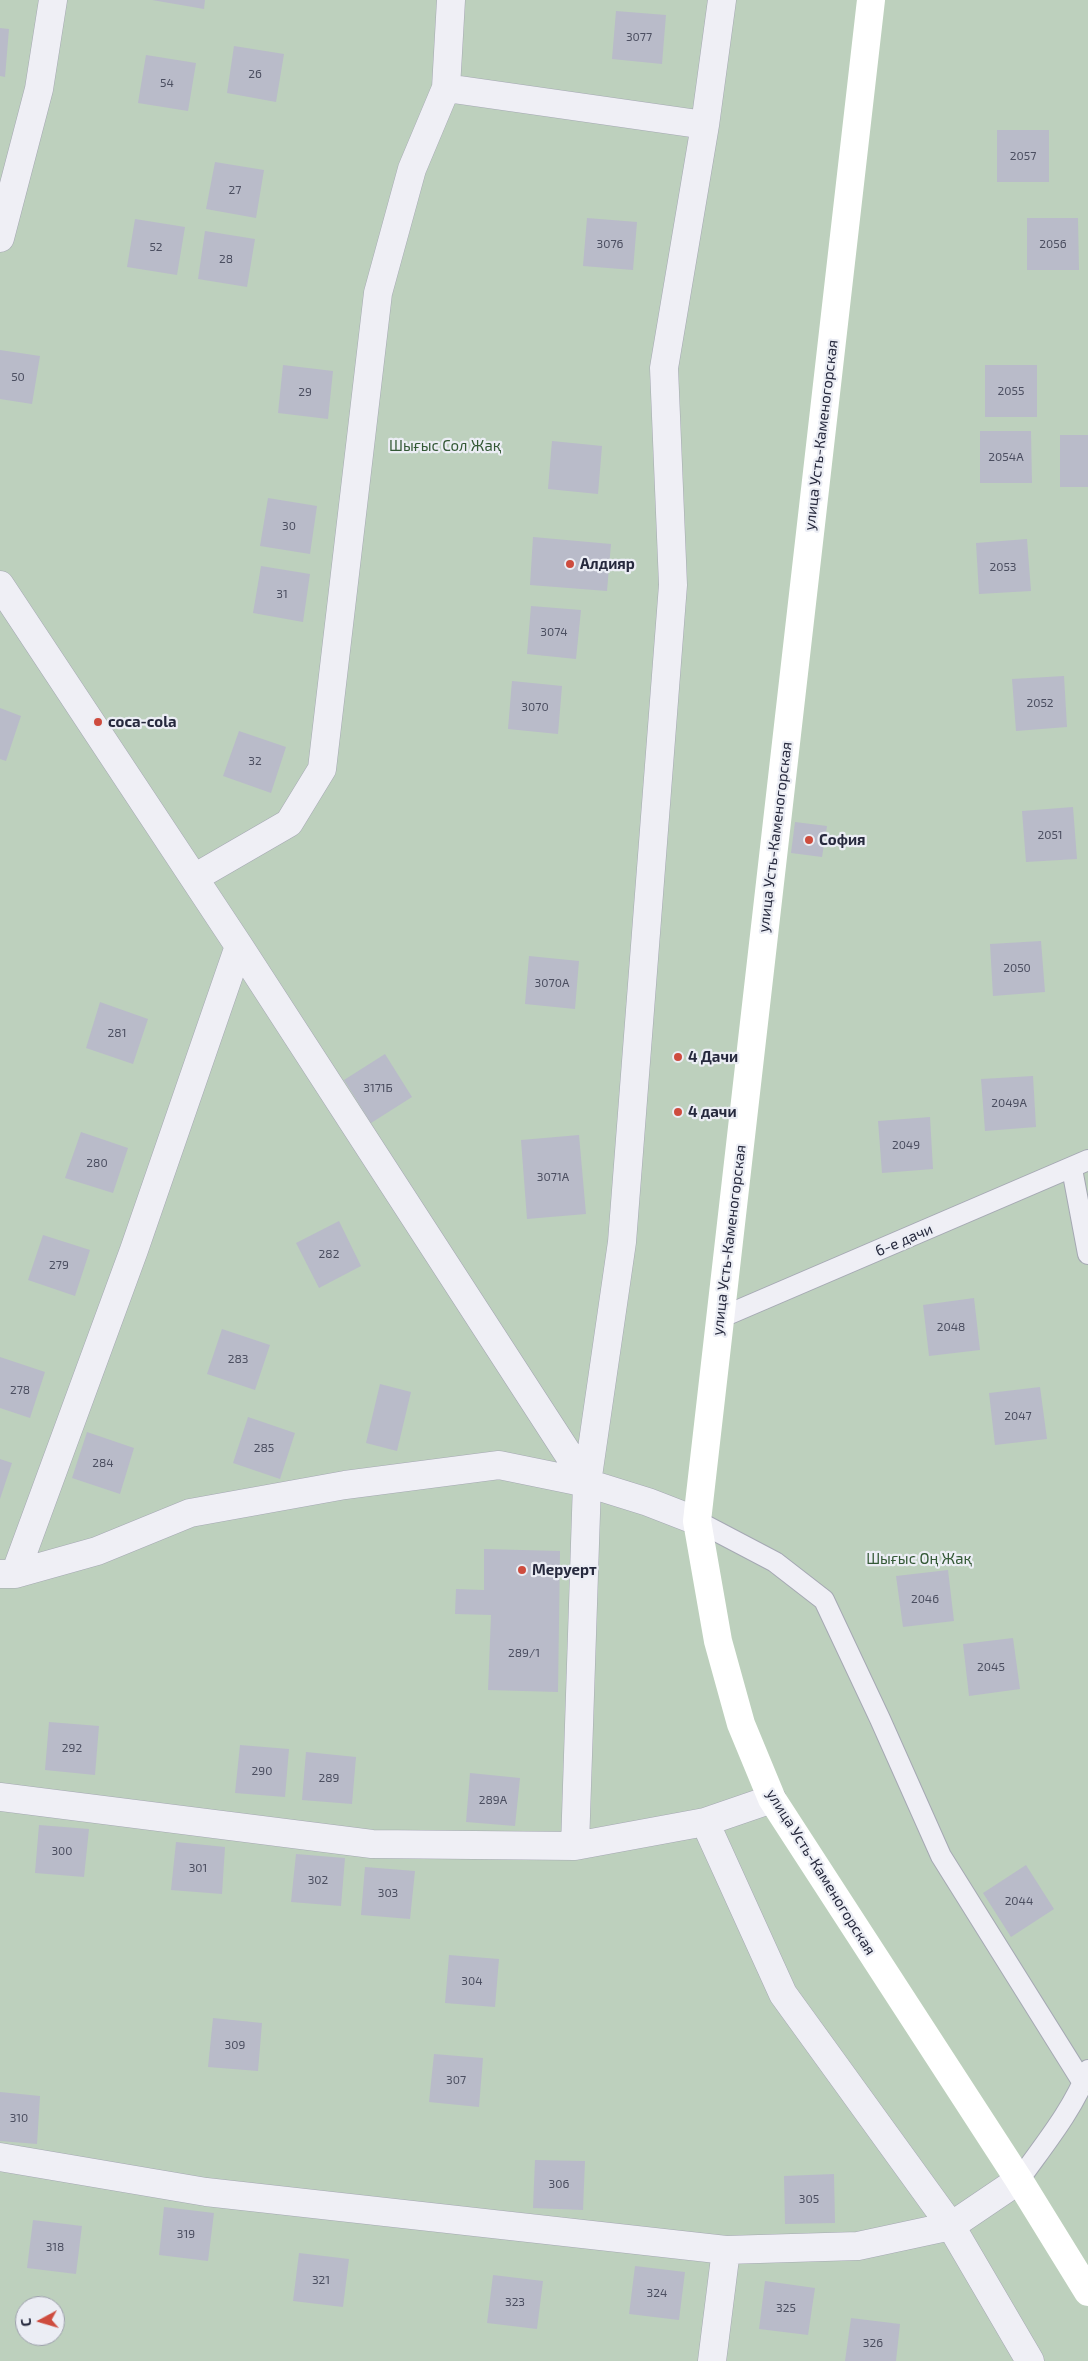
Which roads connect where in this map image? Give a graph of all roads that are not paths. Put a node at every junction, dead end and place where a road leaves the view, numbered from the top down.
1 (53, 0) edge
2 (451, 0) edge
3 (722, 0) edge
4 (871, 0) edge
5 (446, 88) junction
6 (705, 125) junction
7 (0, 238) edge
8 (1, 590) edge
9 (194, 878) junction
10 (239, 946) junction
11 (1080, 1164) edge
12 (1088, 1254) edge
13 (720, 1318) junction
14 (587, 1483) junction
15 (697, 1521) junction
16 (8, 1574) edge
17 (0, 1797) edge
18 (772, 1799) junction
19 (705, 1822) junction
20 (575, 1846) junction
21 (1086, 2076) edge
22 (0, 2157) edge
23 (1019, 2180) junction
24 (951, 2226) junction
25 (726, 2250) junction
26 (1088, 2292) edge
27 (712, 2361) edge
28 (1030, 2361) edge

1 - 7 street
2 - 5 street
3 - 6 street
4 - 13 street, улица Усть-Каменогорская
5 - 6 street
5 - 9 street
6 - 14 street
8 - 9 street
9 - 10 street
10 - 14 street
10 - 16 street
11 - 12 lane
11 - 13 lane, 6-е дачи
13 - 15 street, улица Усть-Каменогорская
14 - 15 street
14 - 16 street
14 - 20 street
15 - 18 street, улица Усть-Каменогорская
15 - 21 lane
17 - 20 street
18 - 19 street
18 - 23 street, улица Усть-Каменогорская
19 - 20 street
19 - 24 street
21 - 23 lane
22 - 25 street
23 - 24 street
23 - 26 street, улица Усть-Каменогорская
24 - 25 street
24 - 28 street
25 - 27 street

